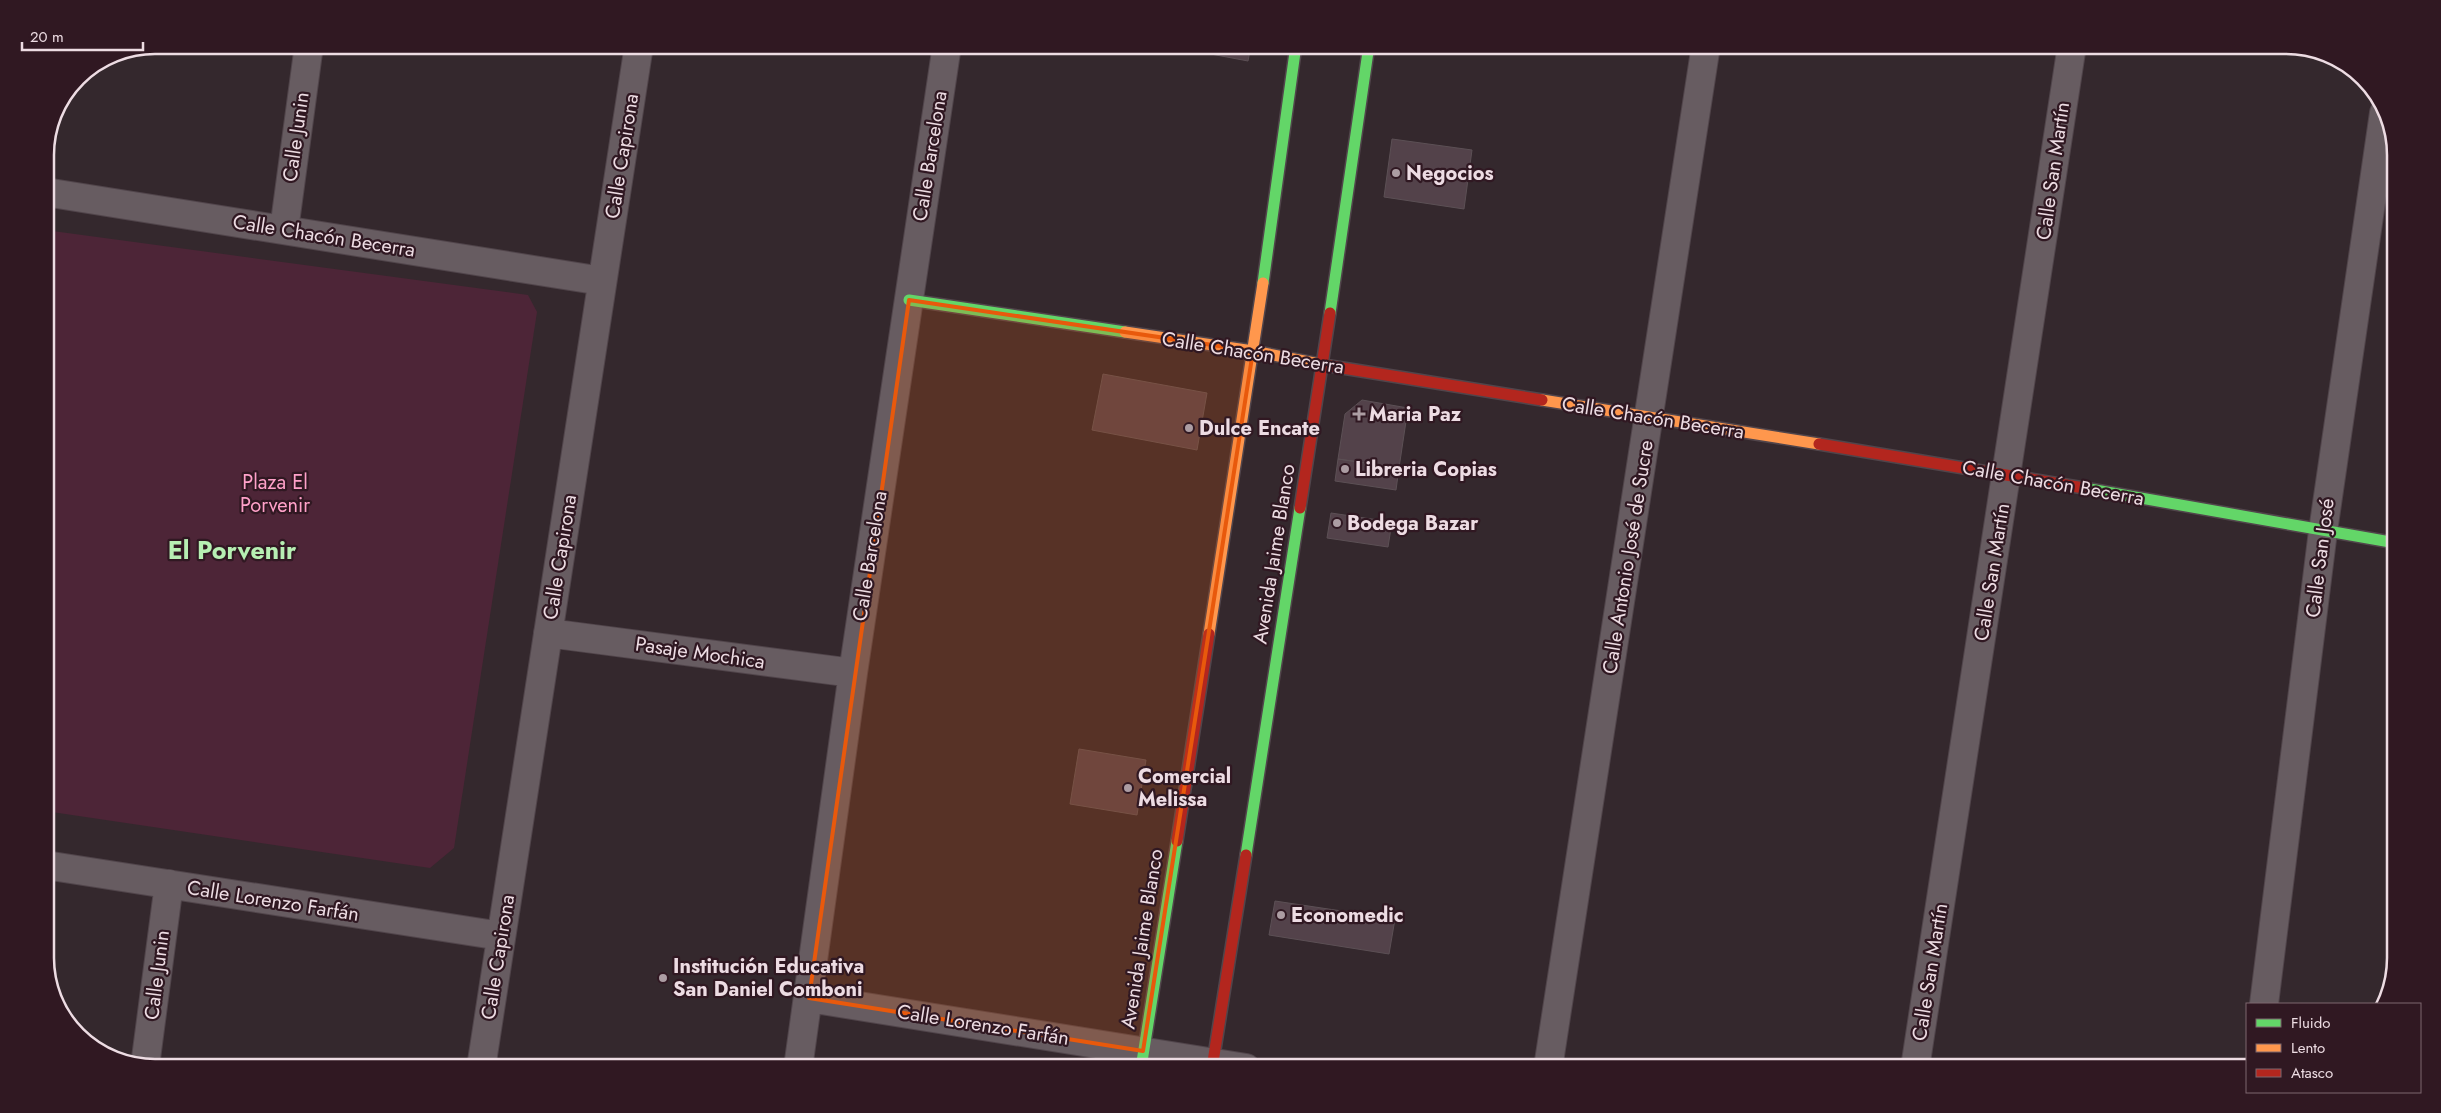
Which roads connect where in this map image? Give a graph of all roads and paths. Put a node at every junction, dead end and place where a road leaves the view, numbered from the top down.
1 (308, 54) edge
2 (638, 54) edge
3 (946, 54) edge
4 (1295, 54) edge
5 (1368, 54) edge
6 (1705, 54) edge
7 (2071, 54) edge
8 (2382, 123) edge
9 (54, 193) edge
10 (284, 230) junction
11 (602, 280) junction
12 (909, 300) junction
13 (1253, 351) junction
14 (1323, 365) junction
15 (1650, 418) junction
16 (2007, 474) junction
17 (2323, 531) junction
18 (2387, 542) edge
19 (548, 633) junction
20 (853, 673) junction
21 (54, 866) edge
22 (169, 884) junction
23 (501, 936) junction
24 (809, 998) junction
25 (2264, 1003) edge
26 (147, 1058) edge
27 (482, 1059) edge
28 (799, 1059) edge
29 (1142, 1059) edge
30 (1213, 1059) edge
31 (1549, 1059) edge
32 (1916, 1059) edge

1 - 10 street, Calle Junin
2 - 11 street, Calle Capirona
3 - 12 street, Calle Barcelona
4 - 13 street, Avenida Jaime Blanco
5 - 14 street, Avenida Jaime Blanco
6 - 15 street, Calle Antonio José de Sucre
7 - 16 street, Calle San Martín
8 - 17 street, Calle San José
9 - 10 street, Calle Chacón Becerra
10 - 11 street, Calle Chacón Becerra
11 - 19 street, Calle Capirona
12 - 13 street, Calle Chacón Becerra
12 - 20 street, Calle Barcelona
13 - 14 street, Calle Chacón Becerra
13 - 29 street, Avenida Jaime Blanco
14 - 15 street, Calle Chacón Becerra
14 - 30 street, Avenida Jaime Blanco
15 - 16 street, Calle Chacón Becerra
15 - 31 street, Calle Antonio José de Sucre
16 - 17 street, Calle Chacón Becerra
16 - 32 street, Calle San Martín
17 - 18 street, Calle Chacón Becerra
17 - 25 street, Calle San José
19 - 20 street, Pasaje Mochica
19 - 23 street, Calle Capirona
20 - 24 street, Calle Barcelona
21 - 22 street, Calle Lorenzo Farfán
22 - 23 street, Calle Lorenzo Farfán
22 - 26 street, Calle Junin
23 - 27 street, Calle Capirona
24 - 28 street, Calle Barcelona
24 - 29 street, Calle Lorenzo Farfán

